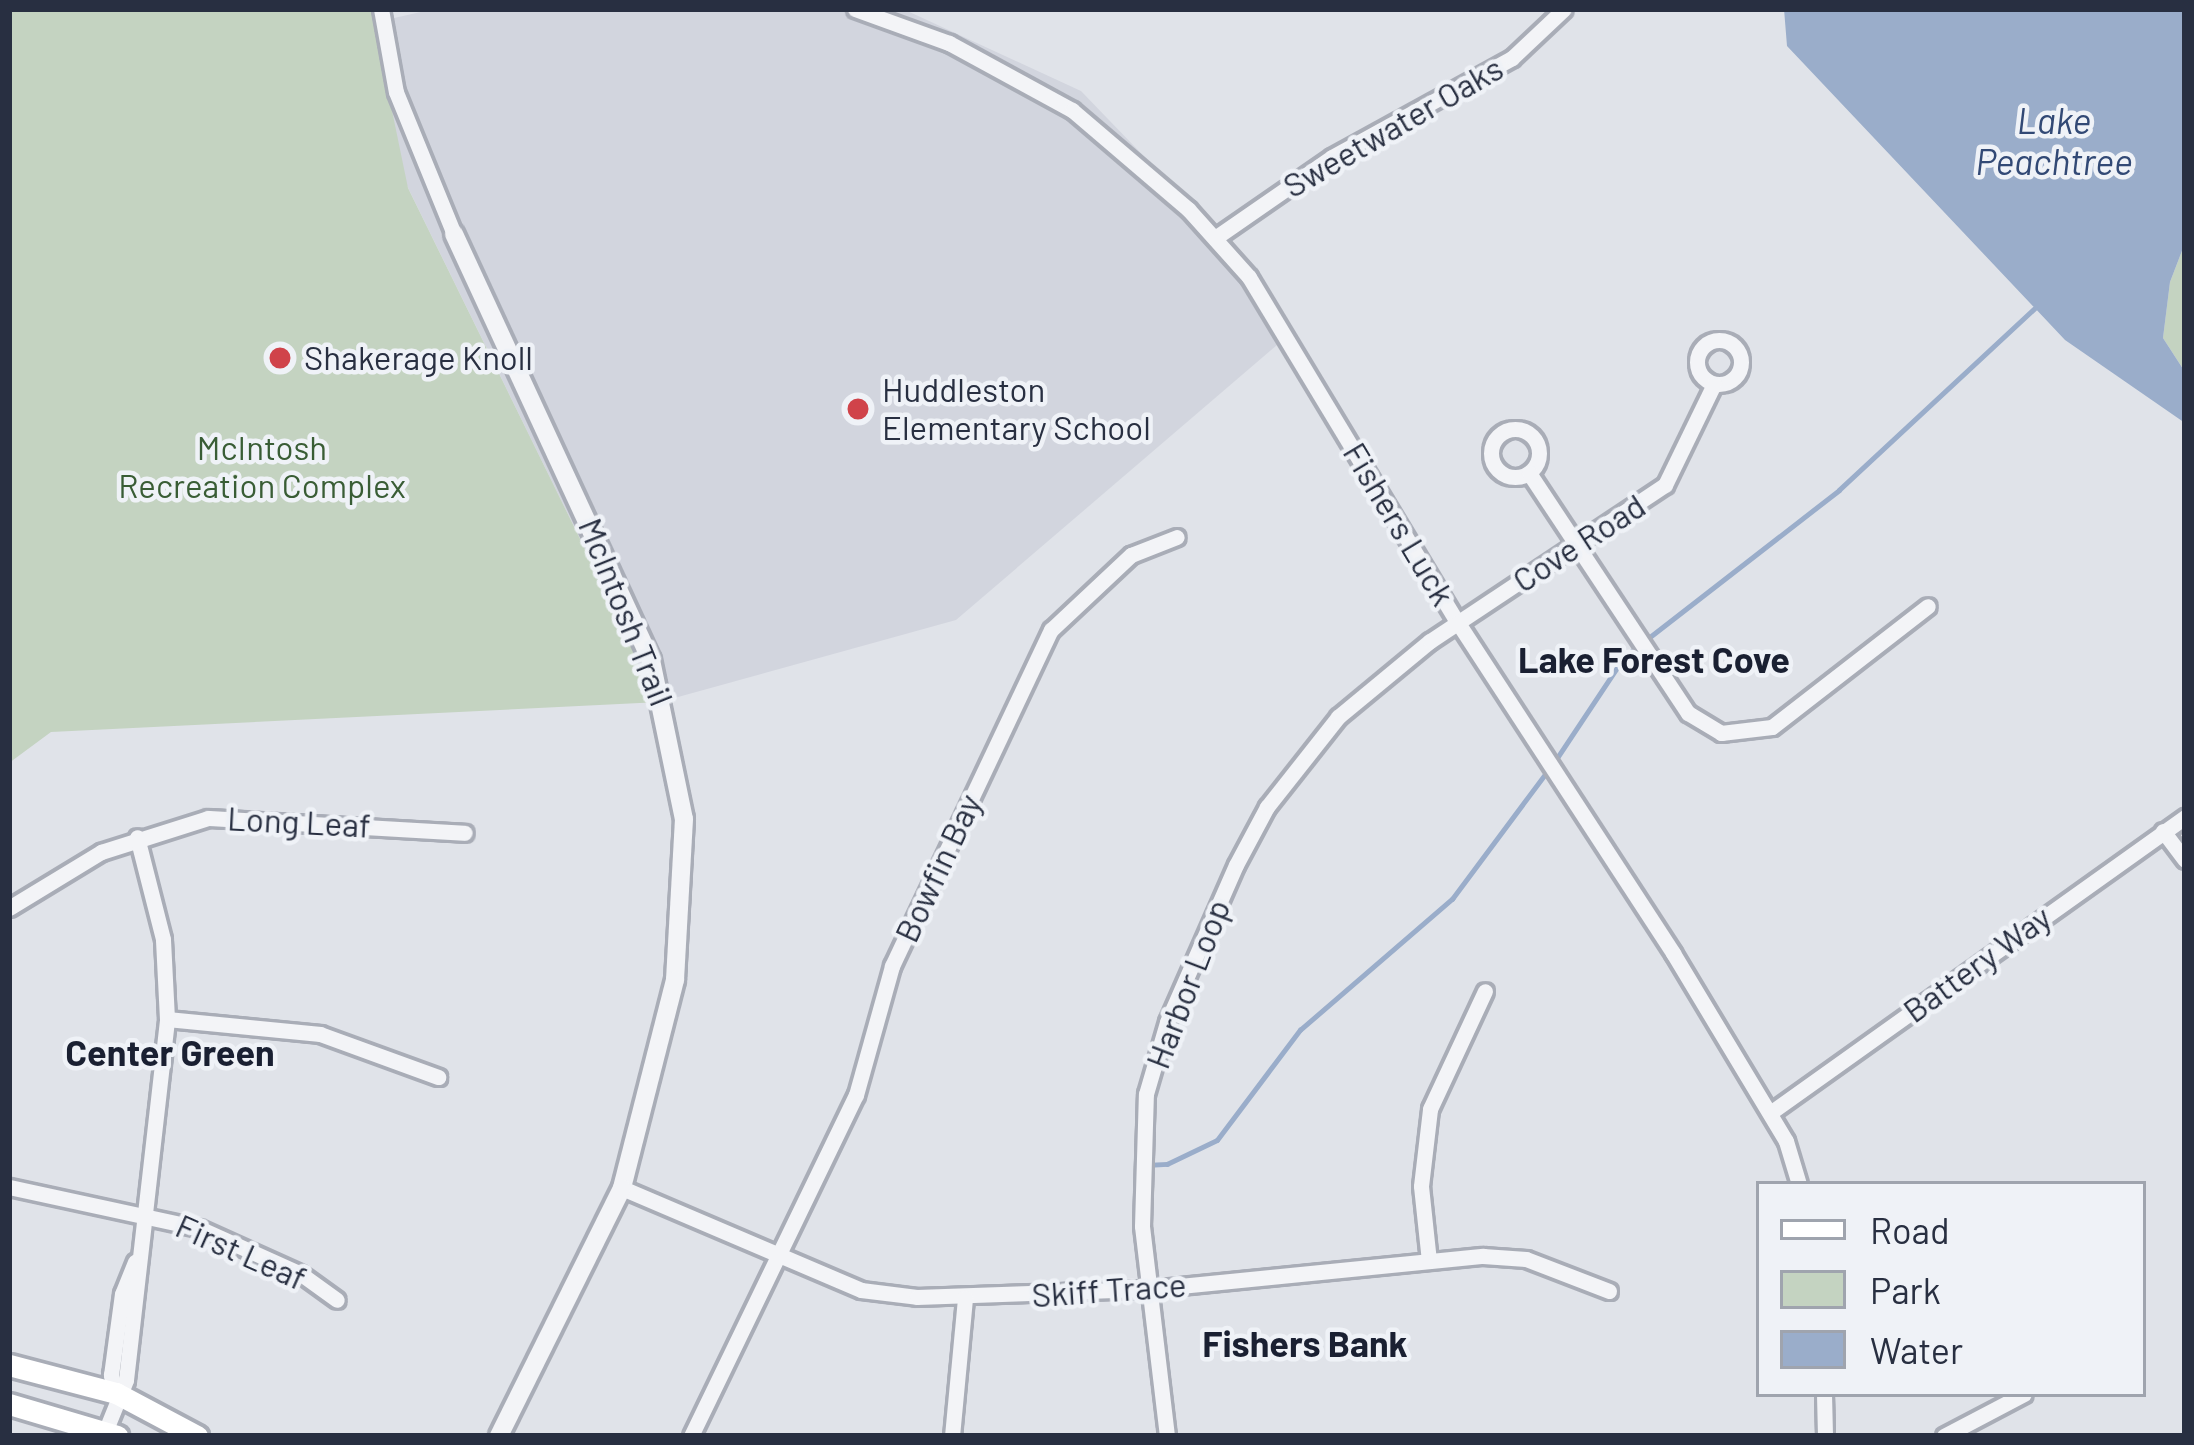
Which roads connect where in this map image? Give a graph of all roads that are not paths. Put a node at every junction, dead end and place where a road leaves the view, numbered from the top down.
1 (381, 9) edge
2 (1564, 9) edge
3 (866, 11) edge
4 (454, 234) joint
5 (1215, 238) junction
6 (1714, 384) dead end
7 (1529, 473) dead end
8 (1177, 537) dead end
9 (1578, 544) junction
10 (1928, 606) dead end
11 (1457, 623) junction
12 (2185, 817) edge
13 (2163, 831) junction
14 (465, 833) dead end
15 (137, 837) junction
16 (2185, 860) edge
17 (9, 908) edge
18 (1485, 991) dead end
19 (167, 1019) junction
20 (438, 1077) dead end
21 (1770, 1113) junction
22 (1798, 1181) edge
23 (9, 1187) edge
24 (622, 1188) junction
25 (142, 1211) junction
26 (777, 1258) junction
27 (1429, 1261) junction
28 (1150, 1289) junction
29 (1610, 1291) dead end
30 (965, 1298) junction
31 (337, 1300) dead end
32 (9, 1365) edge
33 (116, 1393) junction
34 (1824, 1397) edge
35 (2018, 1397) edge
36 (9, 1404) edge
37 (111, 1434) edge
38 (197, 1436) edge
39 (499, 1436) edge
40 (691, 1436) edge
41 (952, 1436) edge
42 (1167, 1436) edge
43 (1825, 1436) edge
44 (1944, 1436) edge

1 - 4 street, McIntosh Trail
2 - 5 street, Sweetwater Oaks
3 - 5 street, Fishers Luck
4 - 24 street, McIntosh Trail
5 - 11 street, Fishers Luck
6 - 9 street, Cove Road
7 - 9 street
8 - 26 street, Bowfin Bay
9 - 10 street
9 - 11 street, Cove Road
11 - 21 street, Fishers Luck
11 - 28 street, Harbor Loop
12 - 13 street, Battery Way
13 - 16 street
13 - 21 street, Battery Way
14 - 15 street, Long Leaf
15 - 17 street, Long Leaf
15 - 19 street
18 - 27 street
19 - 20 street
19 - 25 street
21 - 22 street, Fishers Luck
23 - 25 street, First Leaf
24 - 26 street, Skiff Trace
24 - 39 street, McIntosh Trail
25 - 31 street, First Leaf
25 - 33 street
26 - 30 street, Skiff Trace
26 - 40 street, Bowfin Bay
27 - 28 street, Skiff Trace
27 - 29 street, Skiff Trace
28 - 30 street, Skiff Trace
28 - 42 street, Harbor Loop
30 - 41 street
32 - 33 main road
33 - 37 street
33 - 38 main road
34 - 43 street
35 - 44 street
36 - 37 main road

